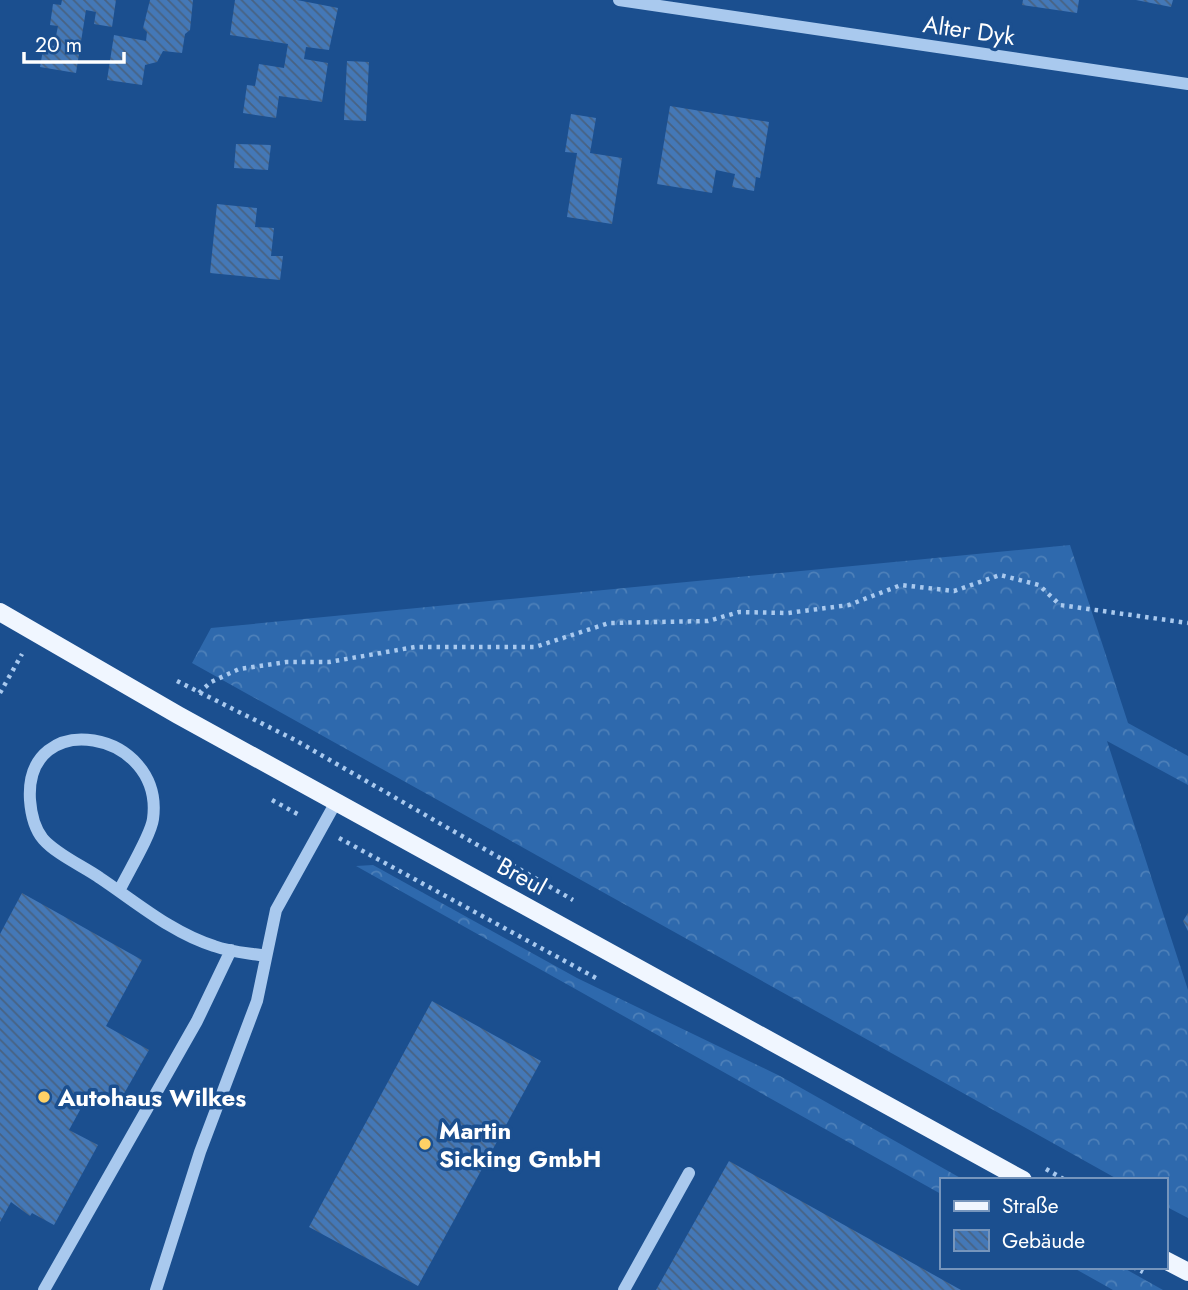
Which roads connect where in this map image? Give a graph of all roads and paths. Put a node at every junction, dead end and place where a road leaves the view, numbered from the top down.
1 (618, 0) edge
2 (1188, 84) edge
3 (0, 612) edge
4 (1188, 623) edge
5 (34, 631) junction
6 (0, 693) edge
7 (178, 715) junction
8 (336, 802) junction
9 (119, 891) junction
10 (231, 950) junction
11 (266, 956) junction
12 (689, 1173) dead end
13 (1019, 1178) edge
14 (1167, 1261) edge
15 (1188, 1272) edge
16 (44, 1290) edge
17 (156, 1290) edge
18 (624, 1290) edge

1 - 2 street, Alter Dyk
3 - 5 main road, Breul
4 - 7 path
5 - 6 path
5 - 7 main road, Breul
7 - 8 main road, Breul
8 - 11 street
8 - 13 main road, Breul
9 - 9 street
9 - 10 street
10 - 11 street
10 - 16 street
11 - 17 street
12 - 18 street
14 - 15 main road

